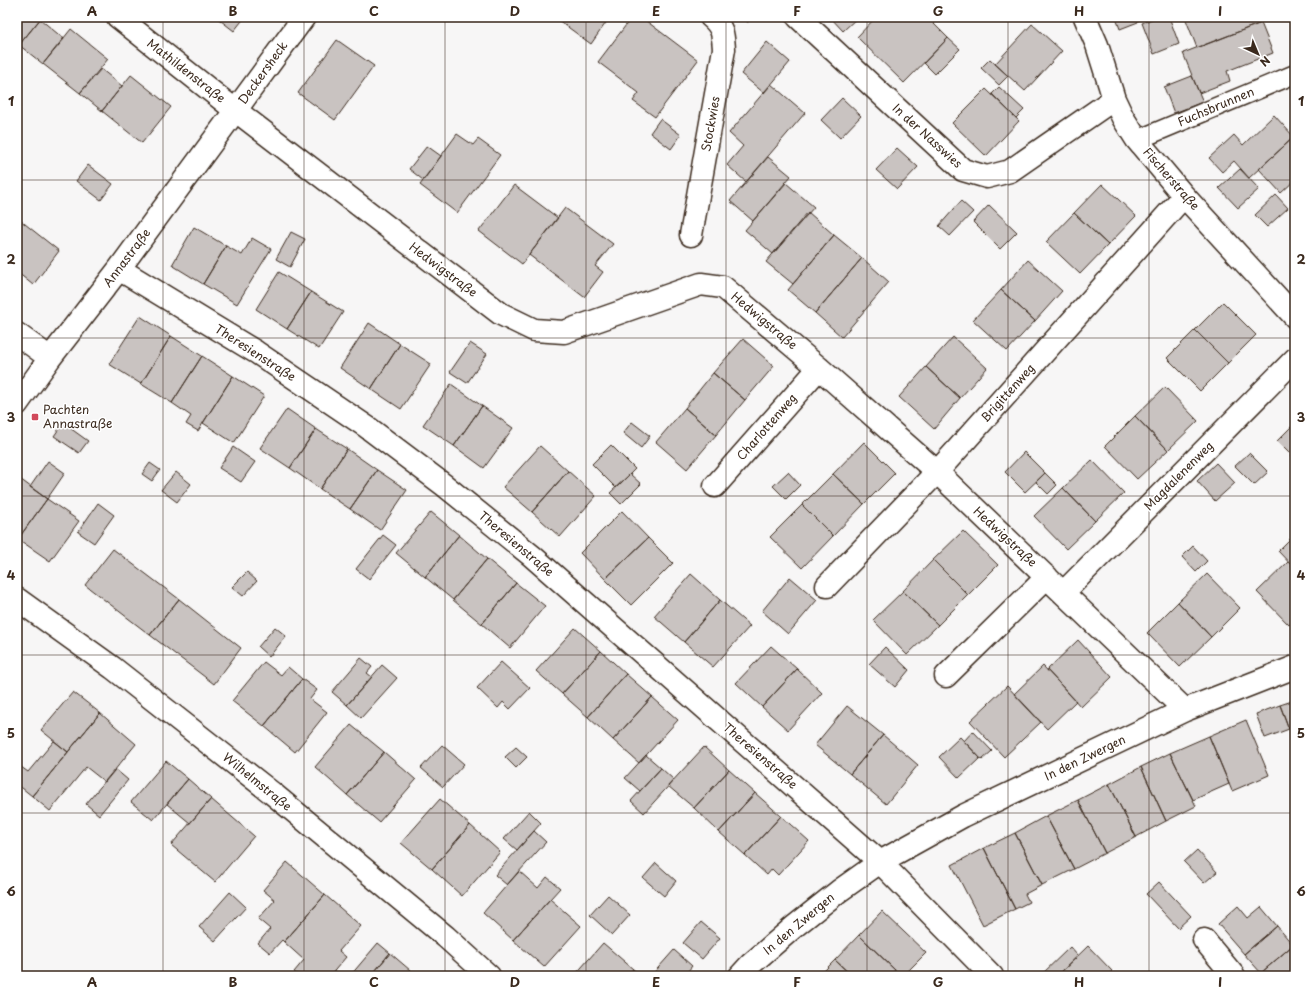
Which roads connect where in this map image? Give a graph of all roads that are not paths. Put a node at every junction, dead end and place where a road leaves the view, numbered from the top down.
1 (118, 17) edge
2 (304, 17) edge
3 (711, 17) edge
4 (798, 17) edge
5 (1085, 17) edge
6 (1295, 74) edge
7 (1114, 99) junction
8 (236, 110) junction
9 (1138, 140) junction
10 (1184, 196) junction
11 (691, 235) dead end
12 (119, 269) junction
13 (1295, 317) edge
14 (17, 334) edge
15 (50, 358) junction
16 (1295, 359) edge
17 (819, 368) junction
18 (17, 404) edge
19 (936, 472) junction
20 (715, 486) dead end
21 (1047, 577) junction
22 (827, 586) dead end
23 (1063, 593) junction
24 (17, 599) edge
25 (1295, 666) edge
26 (946, 676) dead end
27 (1185, 710) junction
28 (880, 862) junction
29 (1204, 940) dead end
30 (489, 976) edge
31 (740, 976) edge
32 (992, 976) edge
33 (1234, 976) edge

1 - 8 street, Mathildenstraße
2 - 8 street, Deckersheck
3 - 11 street, Stockwies
4 - 7 street, In der Nasswies
5 - 7 street, Fischerstraße
6 - 9 lane, Fuchsbrunnen
7 - 9 street, Fischerstraße
8 - 12 street, Annastraße
8 - 17 street, Hedwigstraße
9 - 10 street, Fischerstraße
10 - 13 street, Fischerstraße
10 - 19 street, Brigittenweg
12 - 15 street, Annastraße
12 - 28 street, Theresienstraße
14 - 15 street
15 - 18 street, Annastraße
16 - 23 street, Magdalenenweg
17 - 19 street, Hedwigstraße
17 - 20 street, Charlottenweg
19 - 21 street, Hedwigstraße
19 - 22 street, Brigittenweg
21 - 23 street, Hedwigstraße
21 - 26 street
23 - 27 street, Hedwigstraße
24 - 30 street, Wilhelmstraße
25 - 27 street, In den Zwergen
27 - 28 street, In den Zwergen
28 - 31 street, In den Zwergen
28 - 32 street
29 - 33 street

